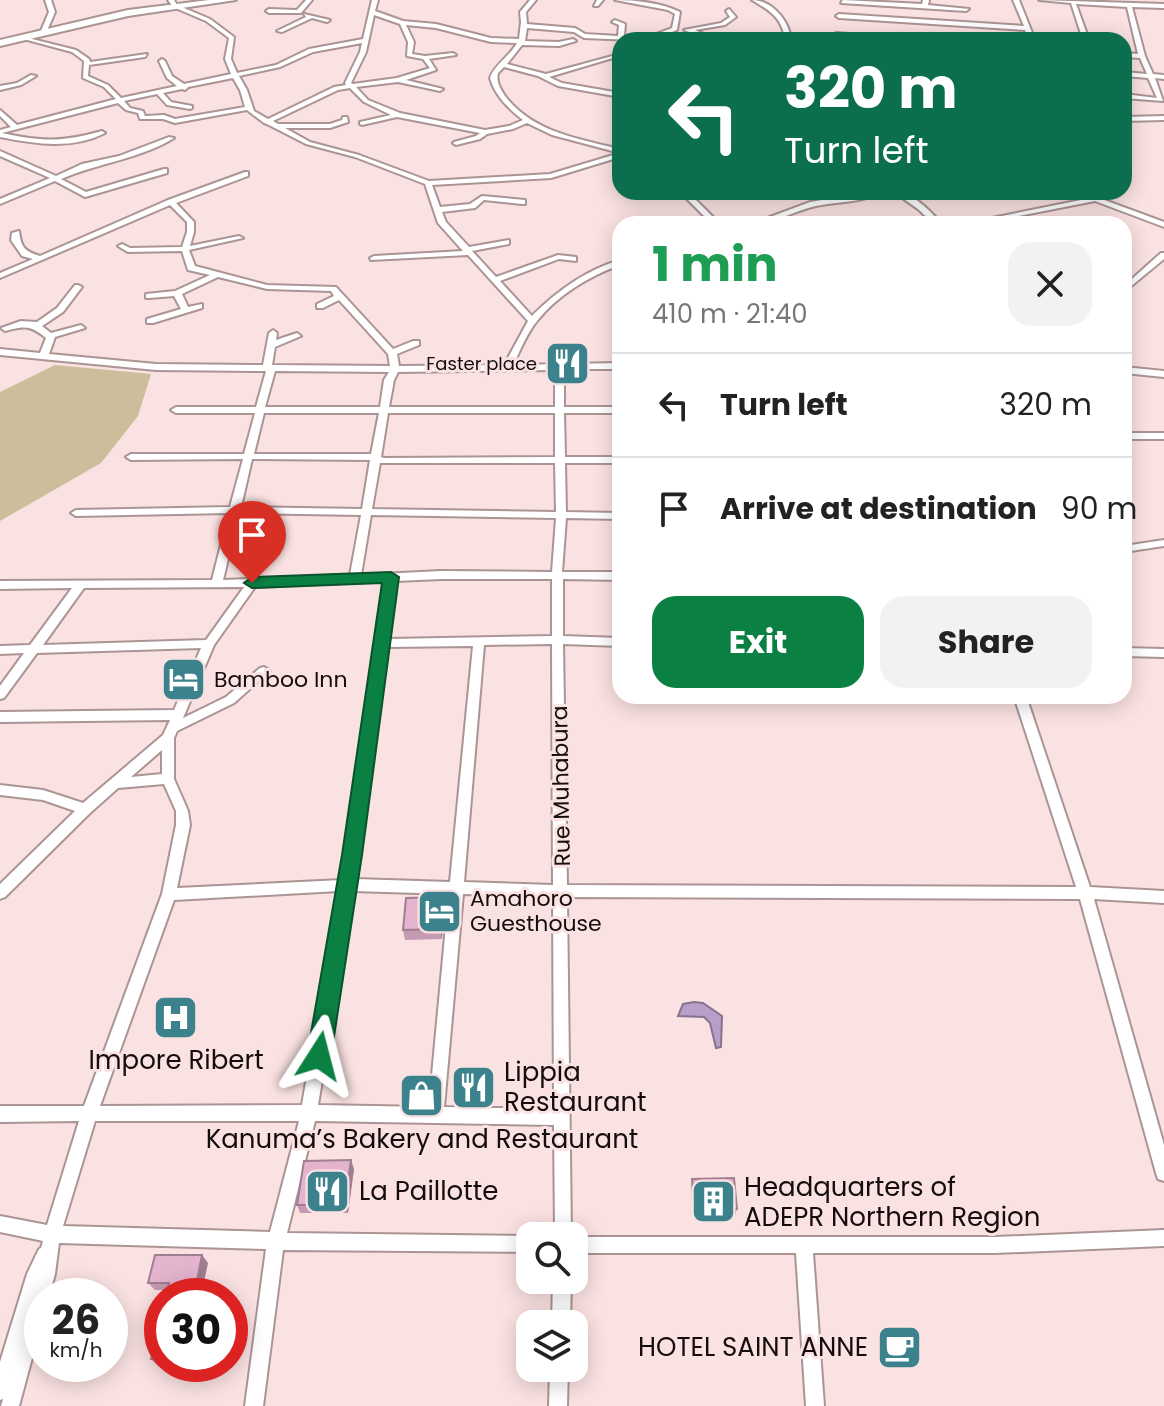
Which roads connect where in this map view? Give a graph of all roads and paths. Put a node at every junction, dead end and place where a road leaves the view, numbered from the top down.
1 (48, 0) edge
2 (231, 0) edge
3 (309, 0) edge
4 (375, 0) edge
5 (533, 0) edge
6 (618, 0) edge
7 (755, 0) edge
8 (1016, 0) edge
9 (1042, 0) edge
10 (844, 1) edge
11 (1073, 2) edge
12 (173, 3) edge
13 (926, 3) edge
14 (1129, 5) junction
15 (1164, 6) edge
16 (966, 9) dead end
17 (269, 11) dead end
18 (729, 11) dead end
19 (299, 12) junction
20 (372, 12) junction
21 (312, 16) junction
22 (839, 16) junction
23 (327, 20) dead end
24 (615, 22) dead end
25 (402, 23) junction
26 (526, 26) junction
27 (676, 26) junction
28 (1027, 28) junction
29 (687, 30) junction
30 (280, 31) dead end
31 (621, 32) edge
32 (671, 32) edge
33 (692, 32) edge
34 (787, 32) edge
35 (837, 32) edge
36 (1029, 32) edge
37 (1083, 32) edge
38 (43, 33) junction
39 (612, 36) edge
40 (22, 37) junction
41 (364, 41) junction
42 (573, 41) dead end
43 (521, 42) junction
44 (0, 43) edge
45 (145, 55) dead end
46 (453, 55) dead end
47 (1132, 55) edge
48 (1142, 56) junction
49 (612, 57) edge
50 (425, 58) junction
51 (162, 61) dead end
52 (86, 64) junction
53 (503, 65) junction
54 (1132, 75) edge
55 (33, 76) dead end
56 (541, 76) junction
57 (1151, 76) junction
58 (234, 77) junction
59 (1164, 77) edge
60 (398, 80) junction
61 (351, 87) junction
62 (0, 88) edge
63 (185, 88) junction
64 (440, 89) dead end
65 (160, 93) junction
66 (612, 94) edge
67 (1132, 97) edge
68 (119, 100) junction
69 (1163, 100) edge
70 (190, 107) dead end
71 (248, 108) junction
72 (0, 112) edge
73 (398, 115) junction
74 (345, 118) dead end
75 (1164, 118) edge
76 (1132, 119) edge
77 (527, 121) junction
78 (362, 123) dead end
79 (269, 124) junction
80 (16, 128) junction
81 (485, 132) junction
82 (0, 133) edge
83 (102, 133) dead end
84 (171, 138) dead end
85 (456, 143) dead end
86 (612, 151) edge
87 (0, 153) edge
88 (612, 156) edge
89 (18, 161) junction
90 (9, 165) dead end
91 (164, 171) dead end
92 (245, 174) dead end
93 (56, 179) junction
94 (428, 183) junction
95 (692, 200) edge
96 (806, 200) edge
97 (834, 200) edge
98 (910, 200) edge
99 (1091, 200) edge
100 (1099, 200) edge
101 (0, 202) edge
102 (171, 202) junction
103 (522, 202) dead end
104 (813, 204) junction
105 (437, 210) junction
106 (708, 216) edge
107 (778, 216) edge
108 (930, 216) edge
109 (1008, 216) edge
110 (1164, 225) edge
111 (16, 233) dead end
112 (239, 238) dead end
113 (506, 242) dead end
114 (122, 246) dead end
115 (185, 249) junction
116 (469, 251) junction
117 (1164, 255) edge
118 (39, 258) junction
119 (374, 258) dead end
120 (573, 259) dead end
121 (612, 267) edge
122 (0, 276) edge
123 (215, 276) junction
124 (495, 280) junction
125 (1132, 283) edge
126 (78, 287) dead end
127 (177, 293) junction
128 (149, 296) dead end
129 (340, 296) junction
130 (199, 306) dead end
131 (320, 306) dead end
132 (185, 309) junction
133 (150, 321) dead end
134 (532, 321) junction
135 (38, 325) junction
136 (5, 328) dead end
137 (81, 328) dead end
138 (273, 333) dead end
139 (50, 336) junction
140 (297, 336) dead end
141 (416, 343) dead end
142 (271, 345) junction
143 (0, 352) edge
144 (392, 353) junction
145 (43, 357) junction
146 (559, 366) junction
147 (612, 366) edge
148 (269, 367) junction
149 (507, 367) junction
150 (395, 369) junction
151 (1132, 371) edge
152 (1164, 374) edge
153 (176, 410) dead end
154 (612, 410) edge
155 (260, 411) junction
156 (384, 411) junction
157 (559, 411) junction
158 (1132, 436) edge
159 (1164, 436) edge
160 (131, 457) dead end
161 (248, 457) junction
162 (375, 459) junction
163 (612, 460) edge
164 (562, 461) junction
165 (235, 510) junction
166 (365, 512) junction
167 (76, 513) dead end
168 (561, 516) junction
169 (612, 516) edge
170 (1164, 543) edge
171 (1132, 548) edge
172 (557, 576) junction
173 (612, 576) edge
174 (391, 577) junction
175 (355, 578) junction
176 (252, 583) junction
177 (216, 584) junction
178 (0, 585) edge
179 (80, 585) junction
180 (559, 640) junction
181 (479, 642) junction
182 (612, 642) edge
183 (384, 643) junction
184 (209, 644) junction
185 (33, 649) junction
186 (0, 650) edge
187 (1132, 652) edge
188 (1164, 653) edge
189 (264, 671) dead end
190 (0, 695) edge
191 (1023, 704) edge
192 (177, 715) junction
193 (0, 717) edge
194 (169, 734) junction
195 (168, 779) junction
196 (116, 783) junction
197 (0, 790) edge
198 (85, 809) junction
199 (347, 885) junction
200 (456, 886) junction
201 (562, 891) junction
202 (0, 893) edge
203 (1085, 893) junction
204 (169, 894) junction
205 (1164, 897) edge
206 (309, 1113) junction
207 (0, 1114) edge
208 (89, 1114) junction
209 (436, 1114) junction
210 (560, 1117) junction
211 (1164, 1173) edge
212 (563, 1222) edge
213 (0, 1224) edge
214 (1164, 1238) edge
215 (50, 1241) junction
216 (276, 1241) junction
217 (516, 1244) edge
218 (588, 1245) edge
219 (804, 1245) junction
220 (559, 1382) edge
221 (0, 1391) edge
222 (10, 1406) edge
223 (254, 1406) edge
224 (558, 1406) edge
225 (815, 1406) edge

1 - 38 street
2 - 12 main road
3 - 19 street
4 - 20 street
5 - 26 street
6 - 27 street
7 - 34 street
8 - 28 street
9 - 11 street
10 - 13 street
10 - 22 street
11 - 14 street
11 - 37 street
12 - 38 main road
12 - 58 street
13 - 16 street
14 - 15 street
14 - 48 street
17 - 19 street
18 - 29 street
19 - 21 street
20 - 25 street
20 - 41 street
21 - 23 street
21 - 30 street
22 - 28 street
22 - 35 street
24 - 31 street
25 - 43 street
25 - 50 street
26 - 39 street
26 - 43 street
27 - 29 street
27 - 32 street
28 - 36 street
29 - 33 street
38 - 40 main road
40 - 44 main road
40 - 52 street
41 - 58 street
41 - 61 street
42 - 43 street
43 - 53 street
45 - 52 street
46 - 50 street
47 - 48 street
48 - 57 street
49 - 56 street
50 - 60 street
51 - 63 street
52 - 68 street
53 - 56 street
53 - 77 street
54 - 57 street
55 - 62 street
56 - 66 street
57 - 59 street
57 - 69 street
58 - 63 street
58 - 71 street
60 - 61 street
60 - 64 street
61 - 73 street
61 - 79 street
63 - 65 street
65 - 68 street
65 - 70 street
67 - 69 street
68 - 71 street
68 - 80 street
71 - 79 street
72 - 80 street
73 - 78 street
73 - 81 street
74 - 79 street
75 - 76 street
77 - 81 street
77 - 86 street
79 - 94 street
80 - 82 street
81 - 85 street
82 - 83 street
84 - 93 street
87 - 89 street
88 - 94 street
89 - 90 street
89 - 93 street
91 - 93 street
92 - 102 street
93 - 101 street
94 - 105 street
95 - 106 street
96 - 104 street
97 - 104 street
98 - 108 street
99 - 109 street
100 - 110 street
102 - 115 street
102 - 118 street
103 - 105 street
104 - 107 street
105 - 116 street
111 - 118 street
112 - 115 street
113 - 116 street
114 - 115 street
115 - 123 street
116 - 119 street
116 - 124 street
117 - 125 street
118 - 122 street
120 - 124 street
121 - 134 street
123 - 127 street
123 - 129 street
124 - 134 street
126 - 135 street
127 - 128 street
127 - 132 street
129 - 131 street
129 - 144 street
130 - 132 street
132 - 133 street
134 - 149 street
135 - 136 street
135 - 139 street
137 - 139 street
138 - 142 street
139 - 145 street
140 - 142 street
141 - 144 street
142 - 148 street
143 - 145 street
144 - 150 street
145 - 148 street
146 - 147 street
146 - 149 street
146 - 157 street, Rue Muhabura
148 - 150 street
148 - 155 street
149 - 150 street
150 - 156 street
151 - 152 street
153 - 155 street
154 - 157 street
155 - 156 street
155 - 161 street
156 - 157 street
156 - 162 street
157 - 164 street, Rue Muhabura
158 - 159 street
160 - 161 street
161 - 162 street
161 - 165 street
162 - 164 street
162 - 166 street
163 - 164 street
164 - 168 street, Rue Muhabura
165 - 166 street
165 - 167 street
165 - 177 street
166 - 168 street
166 - 175 street
168 - 169 street
168 - 172 street, Rue Muhabura
170 - 171 street
172 - 173 street
172 - 174 street
172 - 180 street, Rue Muhabura
174 - 175 street
174 - 183 street
175 - 176 street
176 - 177 street
176 - 184 street
177 - 179 street
178 - 179 street
179 - 185 street
180 - 181 street
180 - 182 street
180 - 201 street, Rue Muhabura
181 - 183 street
181 - 200 street
183 - 199 street
184 - 185 street
184 - 192 street
185 - 186 street
185 - 190 street
187 - 188 street
189 - 194 street
191 - 203 street
192 - 193 street
192 - 194 street
194 - 195 street
194 - 196 street
195 - 196 street
195 - 204 street
196 - 198 street
197 - 198 street
198 - 202 street
199 - 200 street
199 - 204 street
199 - 206 street
200 - 201 street
200 - 209 street
201 - 203 street
201 - 210 street, Rue Muhabura
203 - 205 street
203 - 211 street
204 - 208 street
206 - 208 street
206 - 209 street
206 - 216 street
207 - 208 street
208 - 215 street
209 - 210 street
210 - 212 street, Rue Muhabura
213 - 215 street
214 - 219 street
215 - 216 street
215 - 221 street
215 - 222 street
216 - 217 street
216 - 223 street
218 - 219 street
219 - 225 street
220 - 224 street

